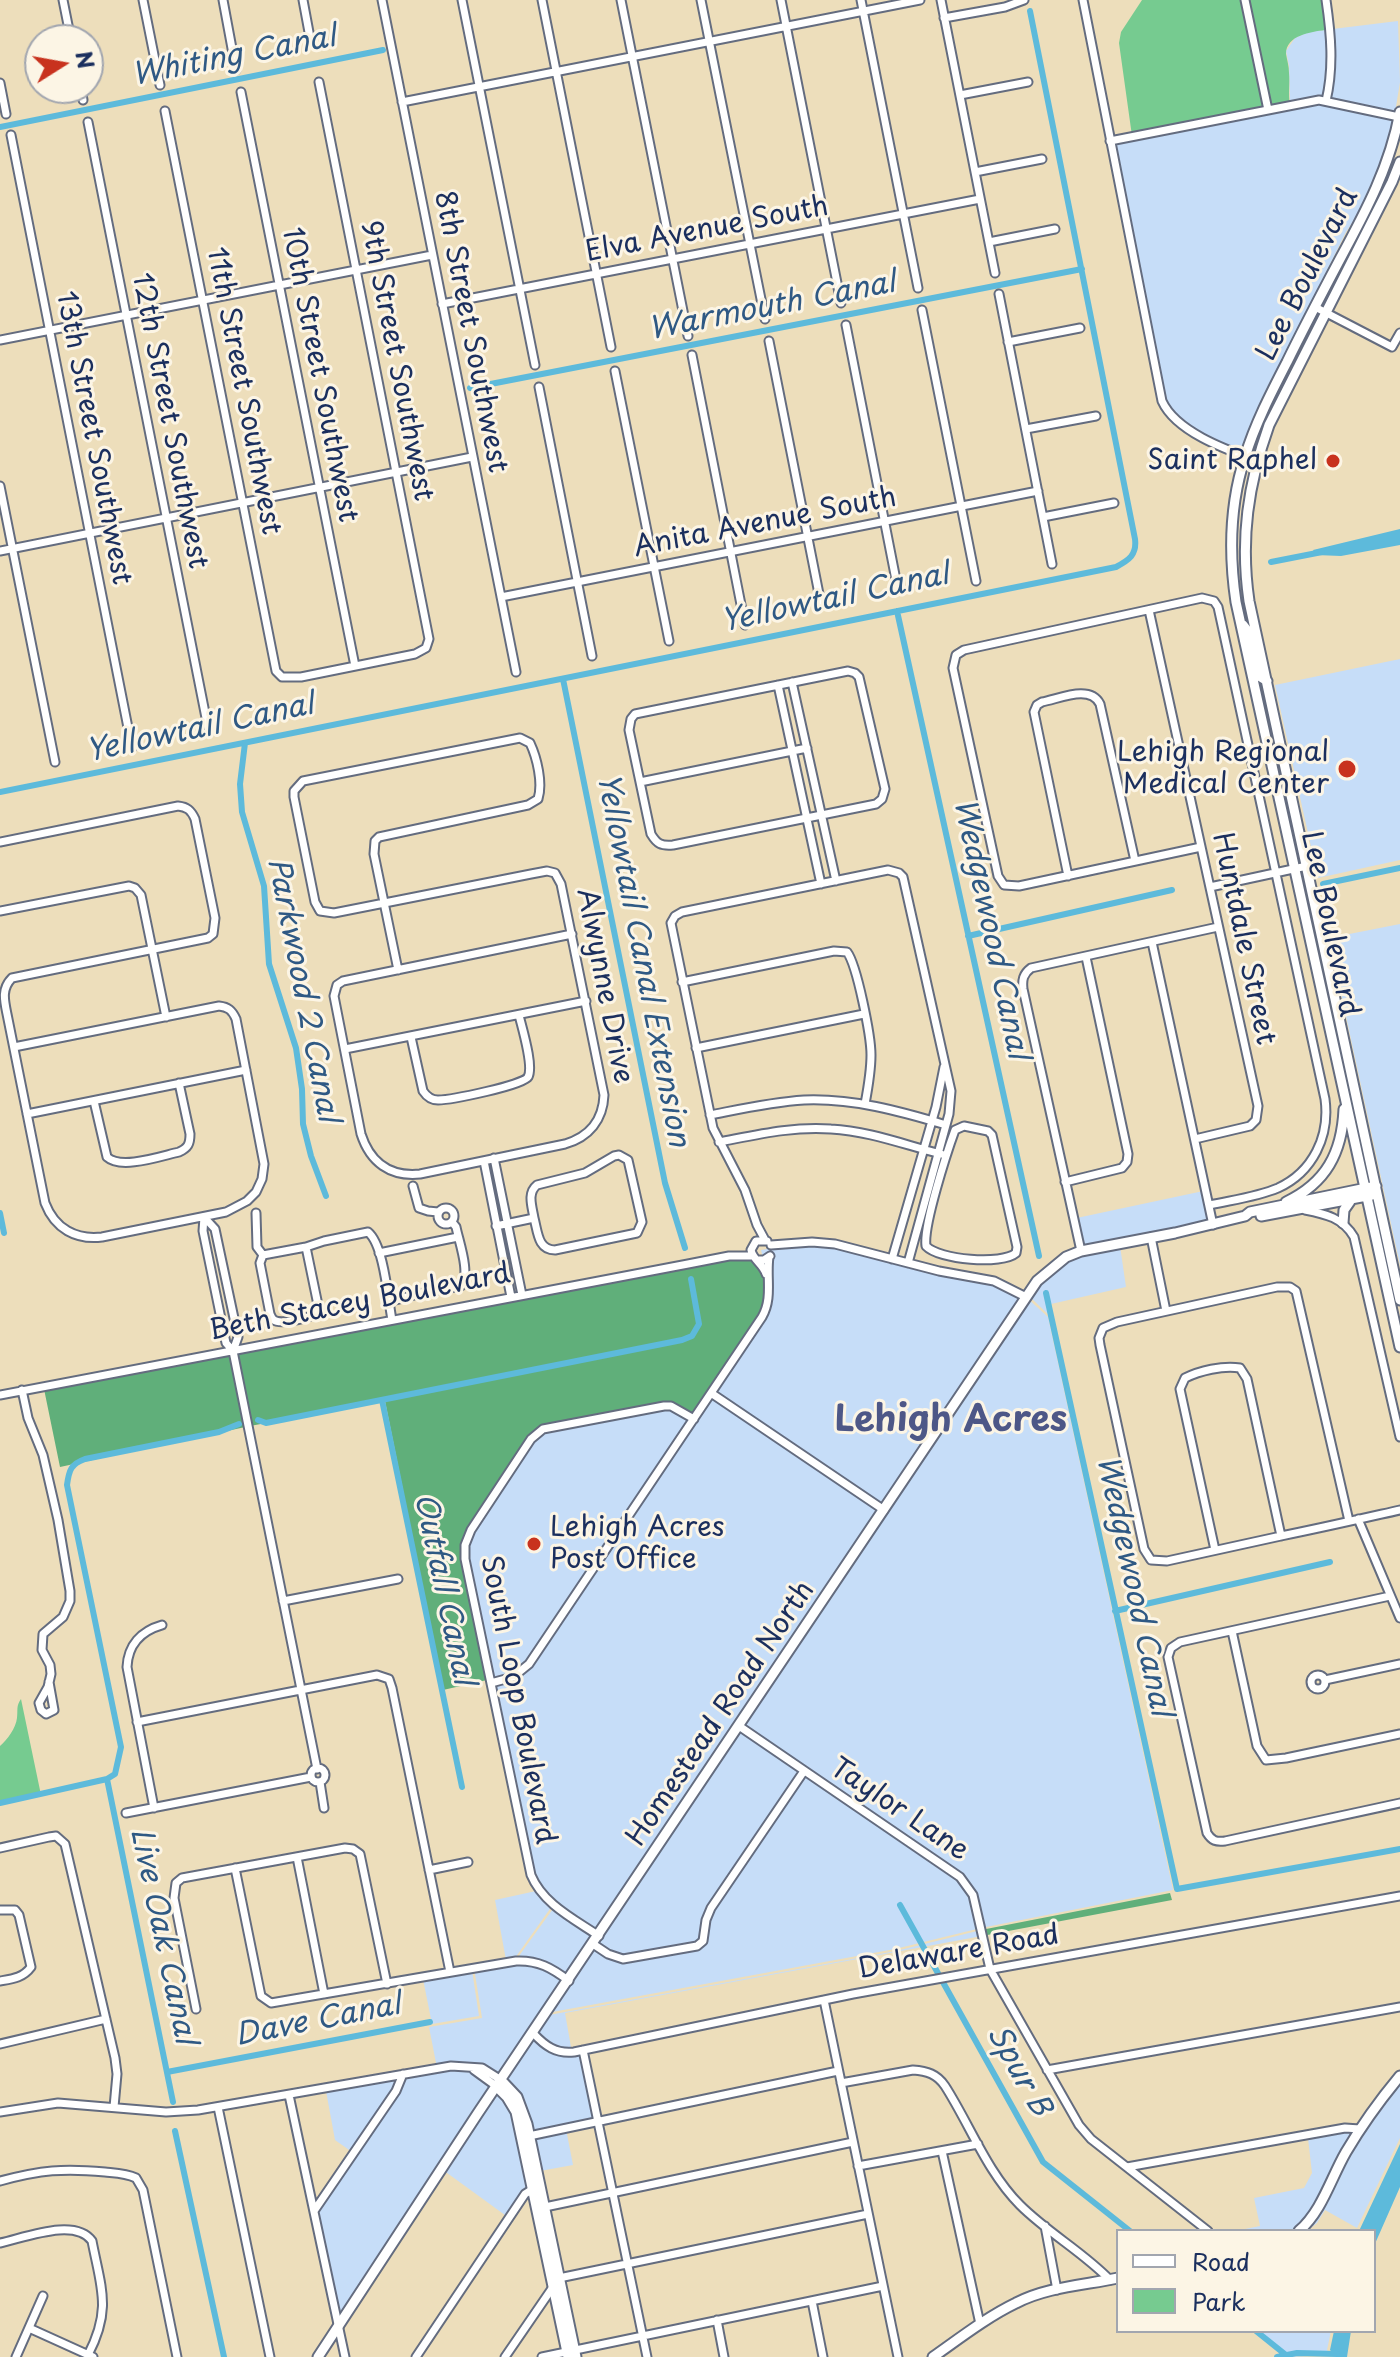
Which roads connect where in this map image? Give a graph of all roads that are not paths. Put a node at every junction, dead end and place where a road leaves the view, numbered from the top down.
1 (63, 0) edge
2 (143, 0) edge
3 (223, 0) edge
4 (303, 0) edge
5 (382, 0) edge
6 (462, 0) edge
7 (542, 0) edge
8 (621, 0) edge
9 (701, 0) edge
10 (781, 0) edge
11 (861, 0) edge
12 (920, 0) edge
13 (941, 0) edge
14 (1024, 0) edge
15 (1083, 0) edge
16 (1245, 0) edge
17 (1326, 0) edge
18 (863, 11) junction
19 (944, 18) junction
20 (68, 24) edge
21 (786, 27) junction
22 (710, 42) junction
23 (311, 43) dead end
24 (633, 57) junction
25 (236, 70) dead end
26 (556, 72) junction
27 (319, 82) dead end
28 (1028, 82) dead end
29 (0, 83) edge
30 (160, 85) dead end
31 (479, 87) junction
32 (241, 92) dead end
33 (960, 95) junction
34 (1326, 101) junction
35 (402, 102) junction
36 (1268, 110) junction
37 (165, 111) dead end
38 (6, 114) dead end
39 (1400, 116) edge
40 (88, 122) dead end
41 (11, 135) dead end
42 (1400, 140) edge
43 (1110, 141) junction
44 (1042, 159) dead end
45 (1400, 162) edge
46 (975, 172) junction
47 (980, 199) junction
48 (1377, 213) junction
49 (903, 214) junction
50 (827, 229) junction
51 (1055, 229) dead end
52 (989, 242) junction
53 (750, 244) junction
54 (432, 255) junction
55 (673, 259) junction
56 (356, 270) junction
57 (995, 273) dead end
58 (596, 274) junction
59 (279, 285) junction
60 (918, 288) dead end
61 (519, 289) junction
62 (999, 294) dead end
63 (203, 300) junction
64 (841, 303) dead end
65 (442, 304) junction
66 (1315, 307) junction
67 (922, 310) dead end
68 (1326, 313) junction
69 (126, 315) junction
70 (765, 319) dead end
71 (846, 325) dead end
72 (1080, 328) dead end
73 (50, 330) junction
74 (1400, 333) edge
75 (688, 336) dead end
76 (0, 340) edge
77 (769, 341) dead end
78 (1008, 342) junction
79 (611, 347) dead end
80 (692, 355) dead end
81 (535, 365) dead end
82 (615, 371) dead end
83 (539, 387) dead end
84 (1096, 416) dead end
85 (1026, 429) junction
86 (472, 457) junction
87 (1245, 457) junction
88 (1257, 461) junction
89 (396, 472) junction
90 (0, 486) edge
91 (319, 487) junction
92 (1038, 491) junction
93 (243, 503) junction
94 (1114, 503) dead end
95 (961, 506) junction
96 (1043, 517) junction
97 (166, 518) junction
98 (884, 521) junction
99 (89, 533) junction
100 (807, 537) junction
101 (12, 549) junction
102 (0, 551) edge
103 (731, 552) junction
104 (1052, 564) dead end
105 (654, 567) junction
106 (976, 581) dead end
107 (577, 582) junction
108 (897, 585) dead end
109 (501, 597) junction
110 (821, 604) dead end
111 (1149, 610) junction
112 (1240, 622) junction
113 (745, 625) dead end
114 (669, 641) dead end
115 (592, 656) dead end
116 (355, 666) junction
117 (516, 672) dead end
118 (1267, 681) junction
119 (792, 682) junction
120 (778, 685) junction
121 (208, 728) dead end
122 (132, 748) dead end
123 (807, 748) junction
124 (792, 751) junction
125 (55, 762) dead end
126 (640, 782) junction
127 (820, 815) junction
128 (807, 818) junction
129 (0, 842) edge
130 (1201, 847) junction
131 (1135, 861) junction
132 (1307, 866) junction
133 (1294, 869) junction
134 (1276, 872) junction
135 (1068, 876) junction
136 (836, 881) junction
137 (821, 884) junction
138 (1210, 887) junction
139 (384, 903) junction
140 (0, 911) edge
141 (1218, 927) junction
142 (572, 934) junction
143 (1152, 942) junction
144 (152, 950) junction
145 (1086, 957) junction
146 (1316, 968) junction
147 (398, 970) junction
148 (682, 982) junction
149 (586, 1001) junction
150 (864, 1014) junction
151 (519, 1015) junction
152 (166, 1017) junction
153 (411, 1037) junction
154 (14, 1047) junction
155 (696, 1048) junction
156 (345, 1049) junction
157 (1347, 1051) junction
158 (944, 1065) junction
159 (246, 1070) junction
160 (1341, 1078) junction
161 (179, 1083) junction
162 (94, 1101) junction
163 (865, 1104) junction
164 (27, 1114) junction
165 (710, 1115) junction
166 (932, 1121) junction
167 (946, 1125) junction
168 (1195, 1139) junction
169 (719, 1142) junction
170 (924, 1150) junction
171 (938, 1153) junction
172 (947, 1156) junction
173 (494, 1158) junction
174 (484, 1161) junction
175 (1065, 1182) junction
176 (413, 1186) dead end
177 (1377, 1190) junction
178 (1366, 1192) junction
179 (1351, 1200) junction
180 (1210, 1205) junction
181 (1269, 1209) junction
182 (1303, 1210) junction
183 (438, 1212) junction
184 (256, 1213) dead end
185 (1247, 1215) junction
186 (204, 1217) junction
187 (534, 1218) junction
188 (452, 1222) junction
189 (1343, 1223) junction
190 (507, 1224) junction
191 (1213, 1225) junction
192 (496, 1226) junction
193 (917, 1226) junction
194 (927, 1228) junction
195 (458, 1237) junction
196 (1151, 1237) junction
197 (306, 1247) junction
198 (762, 1250) junction
199 (1081, 1251) junction
200 (379, 1253) junction
201 (263, 1255) junction
202 (892, 1259) junction
203 (908, 1263) junction
204 (1396, 1264) edge
205 (522, 1295) junction
206 (511, 1297) junction
207 (1026, 1297) junction
208 (1400, 1300) edge
209 (388, 1302) junction
210 (1166, 1311) junction
211 (392, 1320) junction
212 (1397, 1324) edge
213 (1400, 1347) edge
214 (233, 1351) junction
215 (22, 1390) junction
216 (711, 1393) junction
217 (0, 1395) edge
218 (694, 1419) junction
219 (1400, 1437) edge
220 (884, 1510) junction
221 (1400, 1510) edge
222 (1353, 1520) junction
223 (1281, 1536) junction
224 (1215, 1550) junction
225 (398, 1579) dead end
226 (1390, 1596) junction
227 (283, 1601) junction
228 (1400, 1618) edge
229 (162, 1625) dead end
230 (1232, 1631) junction
231 (1400, 1664) edge
232 (1325, 1680) dead end
233 (49, 1682) dead end
234 (491, 1683) junction
235 (301, 1690) junction
236 (137, 1722) junction
237 (739, 1726) junction
238 (1400, 1734) edge
239 (317, 1769) junction
240 (804, 1771) junction
241 (311, 1777) junction
242 (320, 1782) junction
243 (1400, 1803) edge
244 (154, 1808) junction
245 (324, 1808) dead end
246 (126, 1813) dead end
247 (0, 1848) edge
248 (297, 1857) junction
249 (468, 1862) dead end
250 (235, 1868) junction
251 (429, 1870) junction
252 (1400, 1896) edge
253 (0, 1910) edge
254 (596, 1940) junction
255 (990, 1969) junction
256 (450, 1972) junction
257 (0, 1981) edge
258 (569, 1981) junction
259 (387, 1984) junction
260 (324, 1994) junction
261 (824, 2000) junction
262 (1400, 2007) edge
263 (196, 2009) dead end
264 (106, 2019) junction
265 (533, 2033) junction
266 (0, 2044) edge
267 (583, 2050) junction
268 (1047, 2070) junction
269 (838, 2071) junction
270 (403, 2074) junction
271 (1400, 2076) edge
272 (499, 2083) junction
273 (841, 2083) junction
274 (289, 2095) junction
275 (114, 2107) junction
276 (218, 2107) junction
277 (0, 2112) edge
278 (598, 2121) junction
279 (1360, 2129) junction
280 (529, 2136) junction
281 (853, 2142) junction
282 (978, 2144) junction
283 (942, 2151) junction
284 (858, 2166) junction
285 (1127, 2167) junction
286 (0, 2181) edge
287 (533, 2189) junction
288 (613, 2192) junction
289 (545, 2207) junction
290 (314, 2211) junction
291 (868, 2214) junction
292 (1045, 2226) junction
293 (1205, 2229) edge
294 (1301, 2229) edge
295 (0, 2243) edge
296 (628, 2263) junction
297 (1114, 2279) edge
298 (556, 2282) junction
299 (883, 2286) junction
300 (1057, 2290) junction
301 (43, 2296) dead end
302 (812, 2301) junction
303 (717, 2320) junction
304 (980, 2324) junction
305 (338, 2326) junction
306 (29, 2328) junction
307 (643, 2336) junction
308 (571, 2354) edge
309 (91, 2356) edge
310 (16, 2357) edge
311 (177, 2357) edge
312 (270, 2357) edge
313 (318, 2357) edge
314 (345, 2357) edge
315 (416, 2357) edge
316 (505, 2357) edge
317 (542, 2357) edge
318 (647, 2357) edge
319 (724, 2357) edge
320 (823, 2357) edge
321 (898, 2357) edge
322 (933, 2357) edge

1 - 20 street
2 - 30 street
3 - 25 street
4 - 23 street
5 - 35 street, 8th Street Southwest
6 - 31 street
7 - 26 street
8 - 24 street
9 - 22 street
10 - 21 street
11 - 18 street
12 - 18 street
13 - 19 street
14 - 19 street
15 - 43 street
16 - 36 street
17 - 34 street
18 - 21 street
18 - 49 street
19 - 33 street
21 - 22 street
21 - 50 street
22 - 24 street
22 - 53 street
24 - 26 street
24 - 55 street
26 - 31 street
26 - 58 street
27 - 56 street, 9th Street Southwest
28 - 33 street
29 - 38 street
31 - 35 street
31 - 61 street
32 - 59 street, 10th Street Southwest
33 - 46 street
34 - 36 street
34 - 39 street
35 - 54 street, 8th Street Southwest
36 - 43 street
37 - 63 street, 11th Street Southwest
39 - 66 main road, Lee Boulevard
40 - 69 street, 12th Street Southwest
41 - 73 street, 13th Street Southwest
42 - 48 main road
43 - 87 street
44 - 46 street
45 - 48 main road, Lee Boulevard
46 - 47 street
47 - 49 street, Elva Avenue South
47 - 52 street
48 - 68 main road, Lee Boulevard
49 - 50 street, Elva Avenue South
49 - 60 street
50 - 53 street, Elva Avenue South
50 - 64 street
51 - 52 street
52 - 57 street
53 - 55 street, Elva Avenue South
53 - 70 street
54 - 56 street
54 - 65 street, 8th Street Southwest
55 - 58 street, Elva Avenue South
55 - 75 street
56 - 59 street
56 - 89 street, 9th Street Southwest
58 - 61 street, Elva Avenue South
58 - 79 street
59 - 63 street
59 - 91 street, 10th Street Southwest
61 - 65 street, Elva Avenue South
61 - 81 street
62 - 78 street
63 - 69 street
63 - 93 street, 11th Street Southwest
65 - 86 street, 8th Street Southwest
66 - 68 street
66 - 87 main road, Lee Boulevard
67 - 95 street
68 - 74 street
68 - 88 main road, Lee Boulevard
69 - 73 street
69 - 97 street, 12th Street Southwest
71 - 98 street
72 - 78 street
73 - 76 street
73 - 99 street, 13th Street Southwest
77 - 100 street
78 - 85 street
80 - 103 street
82 - 105 street
83 - 107 street
84 - 85 street
85 - 92 street
86 - 89 street
86 - 109 street, 8th Street Southwest
87 - 88 street
87 - 112 main road, Lee Boulevard
88 - 118 main road, Lee Boulevard
89 - 91 street
89 - 116 street, 9th Street Southwest
90 - 101 street
91 - 93 street
91 - 116 street, 10th Street Southwest
92 - 95 street, Anita Avenue South
92 - 96 street
93 - 97 street
93 - 116 street, 11th Street Southwest
94 - 96 street
95 - 98 street, Anita Avenue South
95 - 106 street
96 - 104 street
97 - 99 street
97 - 121 street, 12th Street Southwest
98 - 100 street, Anita Avenue South
98 - 108 street
99 - 101 street
99 - 122 street, 13th Street Southwest
100 - 103 street, Anita Avenue South
100 - 110 street
101 - 102 street
101 - 125 street
103 - 105 street, Anita Avenue South
103 - 113 street
105 - 107 street, Anita Avenue South
105 - 114 street
107 - 109 street, Anita Avenue South
107 - 115 street
109 - 117 street, 8th Street Southwest
111 - 130 street, Huntdale Street
111 - 134 street
111 - 135 street
112 - 118 main road
112 - 133 main road, Lee Boulevard
118 - 132 main road, Lee Boulevard
119 - 120 street
119 - 123 street
119 - 127 street
120 - 124 street
120 - 126 street
123 - 124 street
123 - 127 street
124 - 126 street
124 - 128 street
126 - 128 street
127 - 128 street
127 - 136 street
128 - 137 street
129 - 144 street
130 - 131 street
130 - 138 street, Huntdale Street
131 - 135 street
131 - 135 street
132 - 133 street
132 - 157 main road, Lee Boulevard
133 - 134 street
133 - 146 main road, Lee Boulevard
134 - 138 street
134 - 180 street
136 - 137 street
136 - 158 street
137 - 148 street
138 - 141 street, Huntdale Street
139 - 139 street
139 - 142 street, Alwynne Drive
139 - 147 street
140 - 144 street
141 - 143 street
141 - 168 street, Huntdale Street
142 - 147 street
142 - 149 street, Alwynne Drive
143 - 145 street
143 - 168 street
144 - 152 street
144 - 154 street
145 - 175 street
145 - 175 street
146 - 157 main road
146 - 160 main road, Lee Boulevard
147 - 156 street, Alwynne Drive
148 - 150 street
148 - 155 street
149 - 151 street
149 - 173 street, Alwynne Drive
150 - 155 street
150 - 163 street
151 - 153 street
151 - 153 street
152 - 154 street
152 - 159 street
153 - 156 street
154 - 164 street
155 - 165 street
156 - 174 street, Alwynne Drive
157 - 177 main road, Lee Boulevard
158 - 166 street
158 - 167 street
159 - 161 street
159 - 186 street
160 - 178 main road, Lee Boulevard
160 - 181 main road
161 - 162 street
161 - 162 street
162 - 164 street
163 - 165 street
163 - 166 street
164 - 186 street
165 - 169 street
166 - 167 street
166 - 170 street
167 - 171 street
168 - 180 street
169 - 170 street
169 - 198 street
170 - 171 street
170 - 202 street
171 - 172 street
171 - 193 street
172 - 194 street
172 - 194 street
173 - 174 street, Alwynne Drive
173 - 190 street
174 - 192 street
175 - 199 street
176 - 183 street
177 - 178 main road, Homestead Road North
177 - 204 main road, Lee Boulevard
178 - 179 main road, Homestead Road North
178 - 181 main road, Homestead Road North
178 - 212 main road, Lee Boulevard
179 - 182 main road, Homestead Road North
179 - 189 main road
180 - 191 street
181 - 185 main road, Homestead Road North
182 - 185 main road, Homestead Road North
182 - 189 street
183 - 188 street
183 - 188 street
184 - 201 street
185 - 191 main road, Homestead Road North
186 - 214 street
186 - 214 street
187 - 187 street
187 - 190 street
188 - 195 street
189 - 219 street
190 - 192 street
190 - 205 street
191 - 196 main road, Homestead Road North
192 - 206 street
193 - 194 street
193 - 203 street
195 - 200 street
195 - 209 street
196 - 199 main road, Homestead Road North
196 - 210 street
197 - 200 street
197 - 201 street
197 - 201 street
198 - 202 street, Beth Stacey Boulevard
198 - 205 street, Beth Stacey Boulevard
198 - 216 street
199 - 207 main road, Homestead Road North
200 - 209 street
202 - 203 street, Beth Stacey Boulevard
203 - 207 street, Beth Stacey Boulevard
204 - 208 main road, Lee Boulevard
205 - 206 street, Beth Stacey Boulevard
206 - 211 street, Beth Stacey Boulevard
207 - 220 main road, Homestead Road North
209 - 211 street
210 - 222 street
210 - 224 street
211 - 214 street, Beth Stacey Boulevard
212 - 213 main road, Lee Boulevard
214 - 215 street, Beth Stacey Boulevard
214 - 227 street
215 - 217 street, Beth Stacey Boulevard
215 - 233 street
216 - 218 street
216 - 220 street
218 - 234 street
218 - 234 street, South Loop Boulevard
220 - 237 main road, Homestead Road North
221 - 222 street
222 - 223 street
222 - 226 street
223 - 224 street
223 - 224 street
225 - 227 street
226 - 228 street
226 - 230 street
227 - 235 street
229 - 236 street
230 - 238 street
230 - 243 street
231 - 232 street
234 - 254 street, South Loop Boulevard
235 - 236 street
235 - 239 street
235 - 251 street
236 - 244 street
237 - 240 street, Taylor Lane
237 - 254 main road, Homestead Road North
239 - 241 street
239 - 242 street
240 - 254 street, South Loop Boulevard
240 - 255 street, Taylor Lane
241 - 242 street
241 - 244 street
242 - 245 street
244 - 246 street
247 - 264 street
248 - 250 street
248 - 259 street
248 - 260 street
249 - 251 street
250 - 260 street
250 - 263 street
251 - 256 street
252 - 255 street, Delaware Road
253 - 257 street
254 - 258 main road, Homestead Road North
255 - 261 street, Delaware Road
255 - 268 street, Taylor Lane
256 - 258 street
256 - 259 street
258 - 265 main road, Homestead Road North
259 - 260 street
261 - 267 street, Delaware Road
261 - 269 street
262 - 268 street
264 - 266 street
264 - 275 street
265 - 267 street, Delaware Road
265 - 272 main road, Homestead Road North
267 - 278 street
268 - 285 street, Taylor Lane
269 - 273 street
269 - 278 street
270 - 272 street
270 - 274 street
270 - 290 street
271 - 279 main road
272 - 280 main road
272 - 287 main road
272 - 305 main road, Homestead Road North
273 - 281 street
273 - 282 street
274 - 276 street
274 - 290 street
275 - 276 street
275 - 277 street
276 - 312 street
278 - 280 street
278 - 288 street
279 - 285 street
279 - 294 main road
280 - 289 main road
281 - 284 street
281 - 288 street
282 - 283 street
282 - 292 street
283 - 284 street
283 - 304 street
284 - 291 street
285 - 293 street, Taylor Lane
286 - 311 street
287 - 298 main road
287 - 315 street
288 - 289 street
288 - 296 street
289 - 298 main road
290 - 305 street
291 - 296 street
291 - 299 street
292 - 297 street
292 - 300 street
295 - 309 street
296 - 298 street
296 - 307 street
297 - 300 main road
298 - 308 main road
298 - 316 street
299 - 302 street
299 - 321 street
300 - 304 main road
301 - 306 street
302 - 303 street
302 - 320 street
303 - 307 street
303 - 319 street
304 - 322 main road
305 - 313 main road, Homestead Road North
305 - 314 street
306 - 309 street
306 - 310 street
307 - 308 street
307 - 318 street
308 - 317 street

